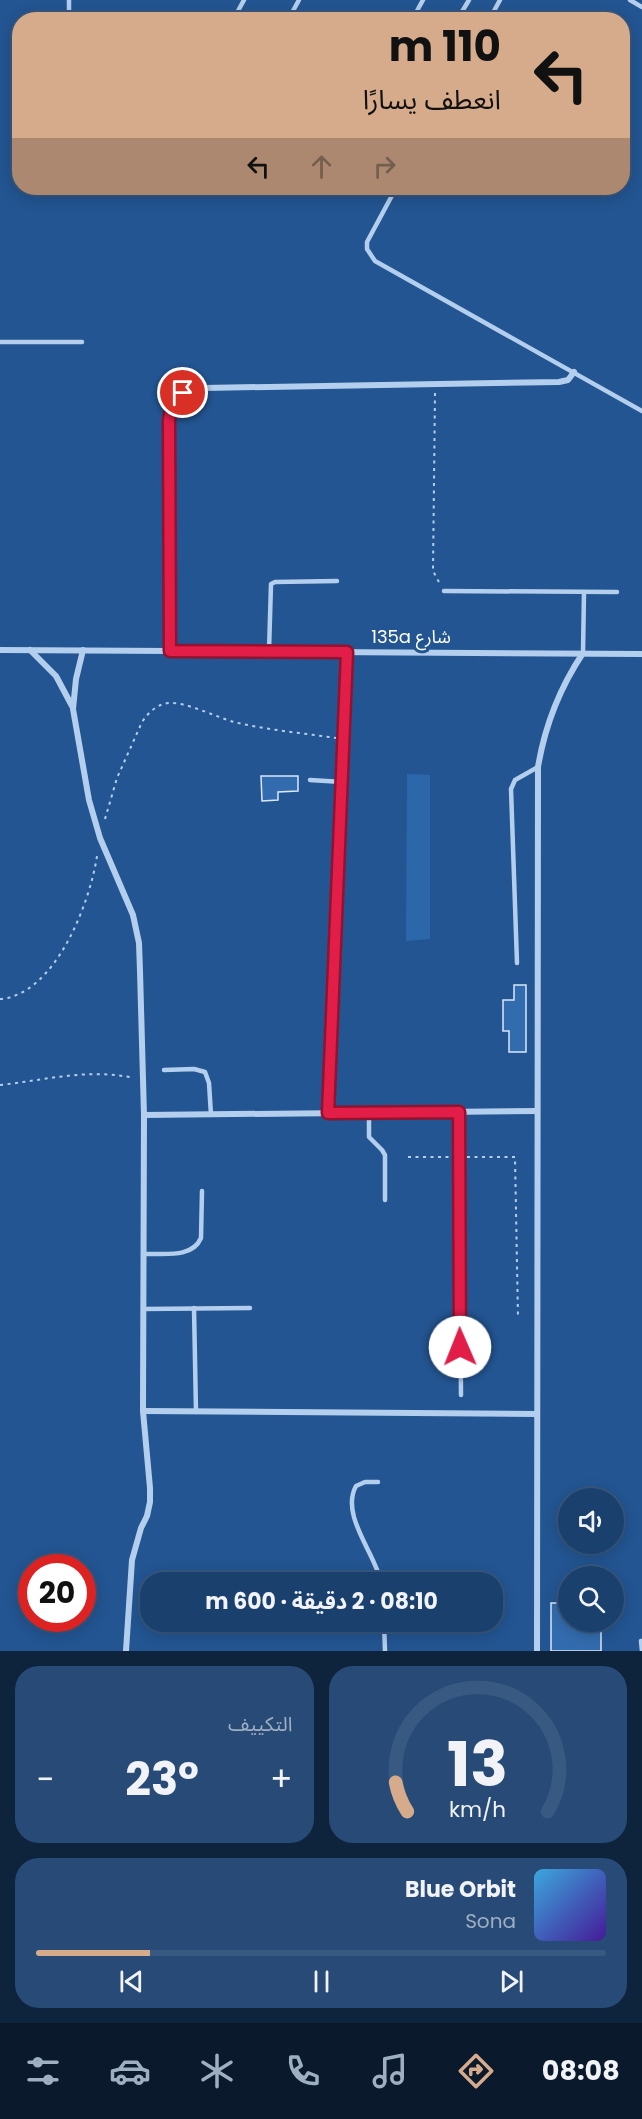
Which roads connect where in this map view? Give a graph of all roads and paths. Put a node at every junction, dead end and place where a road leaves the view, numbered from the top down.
1 (630, 0) edge
2 (642, 7) edge
3 (392, 195) edge
4 (0, 342) edge
5 (82, 342) dead end
6 (574, 372) junction
7 (435, 384) junction
8 (642, 411) edge
9 (337, 581) dead end
10 (444, 591) joint
11 (584, 592) junction
12 (617, 592) dead end
13 (0, 650) edge
14 (30, 650) junction
15 (83, 650) junction
16 (170, 651) junction
17 (269, 651) junction
18 (347, 652) junction
19 (583, 653) junction
20 (642, 654) edge
21 (74, 709) junction
22 (343, 739) junction
23 (538, 767) junction
24 (310, 780) dead end
25 (342, 782) junction
26 (100, 838) junction
27 (517, 963) dead end
28 (0, 999) edge
29 (164, 1070) dead end
30 (143, 1080) junction
31 (0, 1085) edge
32 (537, 1111) junction
33 (459, 1112) junction
34 (328, 1113) junction
35 (369, 1113) junction
36 (211, 1114) junction
37 (144, 1115) junction
38 (408, 1157) dead end
39 (459, 1157) junction
40 (202, 1191) dead end
41 (385, 1200) dead end
42 (143, 1254) junction
43 (194, 1308) junction
44 (250, 1308) dead end
45 (143, 1309) junction
46 (518, 1318) dead end
47 (461, 1395) dead end
48 (143, 1411) junction
49 (196, 1412) junction
50 (537, 1414) junction
51 (378, 1482) dead end
52 (378, 1572) edge
53 (384, 1632) edge
54 (641, 1641) edge
55 (126, 1651) edge
56 (385, 1651) edge
57 (537, 1651) edge
58 (642, 1651) edge

1 - 2 lane
3 - 6 lane
4 - 5 lane
6 - 7 street
6 - 8 lane
7 - 10 path
7 - 16 street
9 - 17 lane
10 - 11 lane
11 - 12 lane
11 - 19 lane
13 - 14 street, 135a شارع
14 - 15 street, 135a شارع
14 - 21 street
15 - 16 street, 135a شارع
15 - 21 street
16 - 17 street, 135a شارع
17 - 18 street, 135a شارع
18 - 19 street, 135a شارع
18 - 22 lane
19 - 20 street, 135a شارع
19 - 23 street
21 - 26 street
22 - 25 lane
22 - 26 path
23 - 27 lane
23 - 32 street
24 - 25 lane
25 - 34 lane
26 - 28 path
26 - 30 street
29 - 36 lane
30 - 31 path
30 - 37 street
32 - 33 street
32 - 50 street
33 - 35 street
33 - 39 lane
34 - 35 street
34 - 36 street
35 - 41 lane
36 - 37 street
37 - 42 street
38 - 39 path
39 - 46 path
39 - 47 lane
40 - 42 lane
42 - 45 street
43 - 44 lane
43 - 45 lane
43 - 49 lane
45 - 48 street
48 - 49 street
48 - 55 street
49 - 50 street
50 - 57 street
51 - 52 lane
53 - 56 lane
54 - 58 lane

